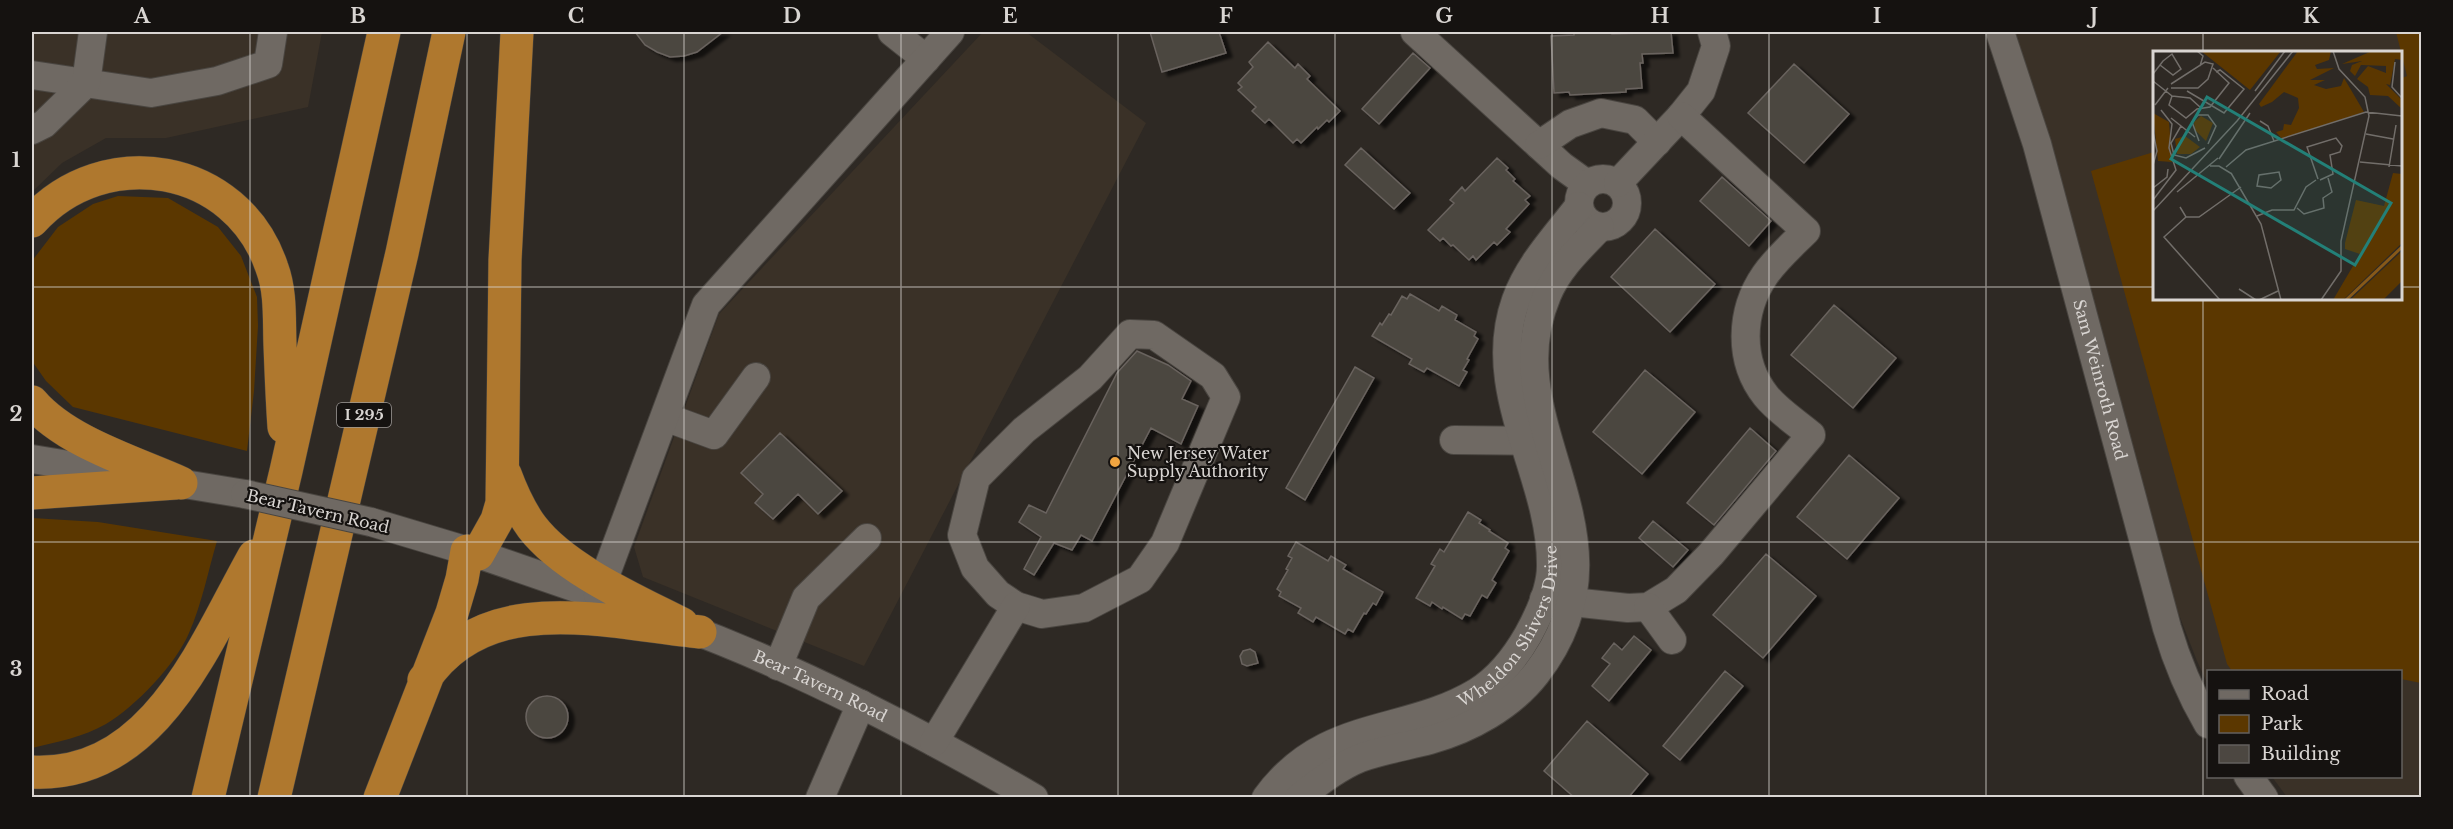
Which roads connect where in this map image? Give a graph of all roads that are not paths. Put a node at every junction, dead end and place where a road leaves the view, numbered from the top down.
1 (93, 32) edge
2 (268, 32) edge
3 (384, 32) edge
4 (449, 32) edge
5 (517, 32) edge
6 (892, 32) edge
7 (950, 32) edge
8 (1415, 32) edge
9 (1712, 32) edge
10 (2000, 32) edge
11 (926, 59) junction
12 (32, 75) edge
13 (86, 83) junction
14 (1681, 116) junction
15 (32, 130) edge
16 (1657, 142) junction
17 (1539, 145) junction
18 (1618, 183) junction
19 (1583, 195) junction
20 (32, 221) edge
21 (1600, 227) junction
22 (756, 377) dead end
23 (32, 402) edge
24 (665, 417) junction
25 (1454, 440) dead end
26 (1536, 441) junction
27 (32, 459) edge
28 (286, 471) junction
29 (504, 472) junction
30 (181, 483) junction
31 (32, 493) edge
32 (274, 521) junction
33 (867, 538) dead end
34 (472, 552) junction
35 (600, 588) junction
36 (1544, 598) junction
37 (1573, 602) junction
38 (1016, 606) junction
39 (1648, 608) junction
40 (700, 632) junction
41 (1672, 640) dead end
42 (778, 666) junction
43 (424, 680) junction
44 (861, 704) junction
45 (2207, 722) edge
46 (934, 742) junction
47 (32, 772) edge
48 (2249, 778) edge
49 (208, 798) edge
50 (274, 798) edge
51 (380, 798) edge
52 (820, 798) edge
53 (1034, 798) edge
54 (1266, 798) edge
55 (1299, 798) edge
56 (2264, 798) edge

1 - 13 street
2 - 13 street
3 - 28 highway
4 - 50 highway, I 295
5 - 29 highway
6 - 11 street
7 - 11 street
8 - 17 street
9 - 14 street
10 - 45 street, Sam Weinroth Road
11 - 24 street
12 - 13 street
13 - 15 street
14 - 16 street
14 - 39 street
16 - 17 street
16 - 18 street
17 - 19 street
18 - 19 street
18 - 21 street
19 - 21 street
19 - 26 street, Wheldon Shivers Drive
20 - 28 highway
21 - 26 street, Wheldon Shivers Drive
22 - 24 street
23 - 30 highway
24 - 35 street
25 - 26 street
26 - 36 street, Wheldon Shivers Drive
26 - 37 street, Wheldon Shivers Drive
27 - 30 street, Bear Tavern Road
28 - 32 highway
29 - 34 highway
29 - 35 highway
30 - 31 highway
30 - 34 street, Bear Tavern Road, bridge
32 - 47 highway
32 - 49 highway
33 - 42 street
34 - 35 street, Bear Tavern Road
34 - 43 highway
35 - 40 highway
36 - 37 street
36 - 54 street, Wheldon Shivers Drive
37 - 39 street
37 - 55 street, Wheldon Shivers Drive
38 - 38 street
38 - 46 street
39 - 41 street
40 - 42 street, Bear Tavern Road
40 - 43 highway
42 - 44 street, Bear Tavern Road
43 - 51 highway
44 - 46 street, Bear Tavern Road
44 - 52 street
46 - 53 street, Bear Tavern Road
48 - 56 street

